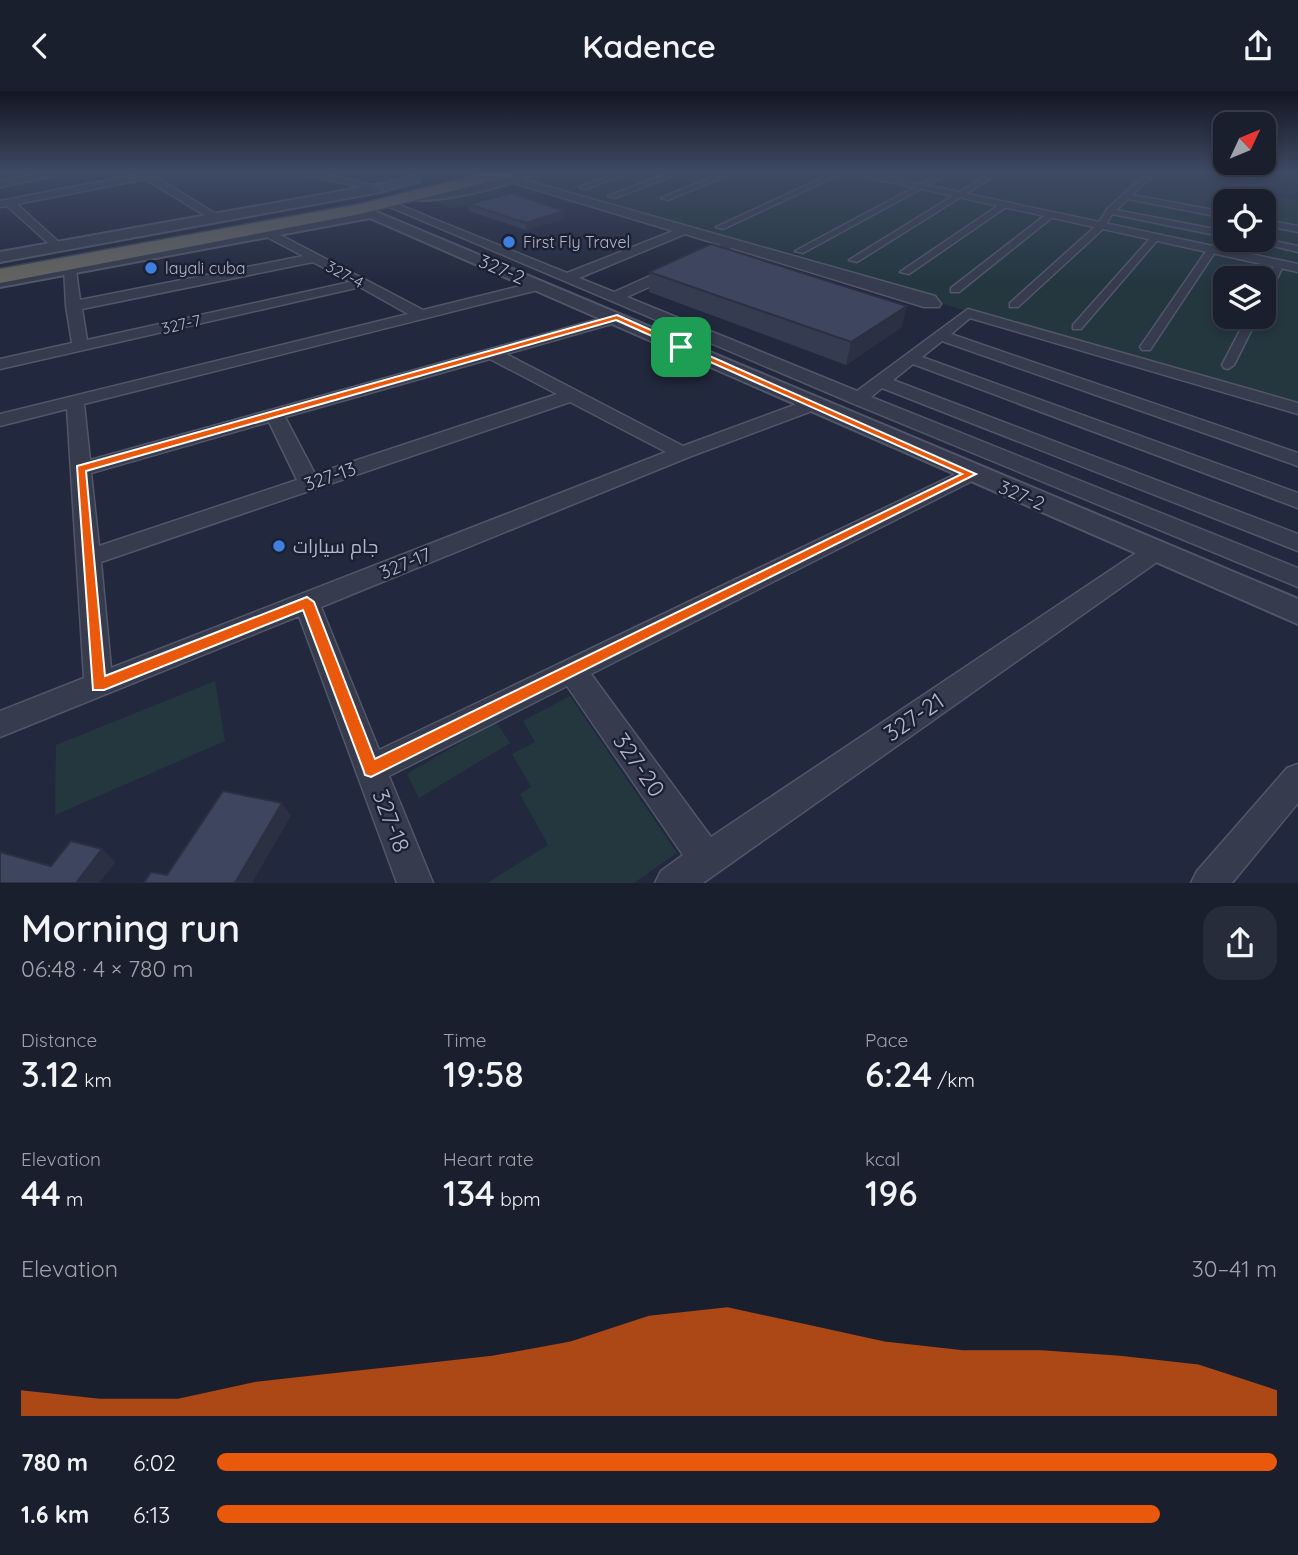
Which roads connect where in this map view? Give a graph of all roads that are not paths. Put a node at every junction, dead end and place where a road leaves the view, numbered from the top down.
1 (13, 210) edge
2 (203, 210) edge
3 (288, 210) edge
4 (319, 210) edge
5 (319, 210) edge
6 (343, 210) edge
7 (403, 210) edge
8 (410, 210) edge
9 (619, 210) edge
10 (758, 210) edge
11 (879, 210) edge
12 (938, 210) edge
13 (998, 210) edge
14 (1028, 210) edge
15 (1110, 211) joint
16 (1051, 215) junction
17 (218, 219) junction
18 (1276, 224) edge
19 (1101, 226) junction
20 (720, 227) dead end
21 (1298, 229) edge
22 (685, 230) junction
23 (1213, 232) edge
24 (269, 233) junction
25 (1156, 237) junction
26 (731, 244) junction
27 (1276, 245) edge
28 (134, 246) junction
29 (57, 247) junction
30 (1212, 249) junction
31 (1298, 249) edge
32 (800, 251) dead end
33 (0, 257) edge
34 (314, 258) junction
35 (854, 260) dead end
36 (0, 264) edge
37 (1279, 264) junction
38 (1298, 268) edge
39 (69, 270) junction
40 (1276, 270) edge
41 (905, 272) dead end
42 (0, 276) edge
43 (572, 276) junction
44 (0, 282) edge
45 (362, 283) junction
46 (541, 285) junction
47 (247, 290) junction
48 (955, 290) dead end
49 (618, 303) junction
50 (1014, 305) dead end
51 (73, 306) junction
52 (968, 313) junction
53 (422, 315) junction
54 (1077, 327) dead end
55 (1246, 329) edge
56 (940, 335) junction
57 (80, 347) junction
58 (1146, 347) dead end
59 (491, 353) junction
60 (911, 358) junction
61 (0, 364) edge
62 (1228, 365) dead end
63 (868, 391) junction
64 (572, 395) junction
65 (75, 401) junction
66 (811, 405) junction
67 (1298, 409) edge
68 (274, 414) junction
69 (0, 420) edge
70 (682, 453) junction
71 (1298, 460) edge
72 (81, 469) junction
73 (971, 474) junction
74 (309, 483) junction
75 (1298, 501) edge
76 (1298, 543) edge
77 (1156, 551) junction
78 (88, 558) junction
79 (1298, 566) edge
80 (1298, 578) edge
81 (307, 602) junction
82 (1298, 612) edge
83 (572, 670) junction
84 (99, 685) junction
85 (0, 724) edge
86 (371, 769) junction
87 (1298, 779) edge
88 (707, 860) junction
89 (415, 883) edge
90 (673, 883) edge
91 (1209, 883) edge

1 - 29 street
2 - 17 street
3 - 17 street
4 - 28 highway
5 - 28 highway
6 - 24 street
7 - 46 street, 327-2
8 - 43 street
9 - 22 street
10 - 20 street
11 - 32 street
12 - 35 street
13 - 41 street
14 - 16 street
15 - 19 street
15 - 23 street
16 - 19 street
16 - 48 street
17 - 28 street
18 - 21 street
19 - 25 street
19 - 50 street
22 - 26 street
22 - 43 street
24 - 28 street
24 - 34 street, 327-4
25 - 30 street
25 - 54 street
26 - 49 street
26 - 52 street
27 - 31 street
28 - 29 street
28 - 36 highway
28 - 39 street
28 - 42 highway
29 - 33 street
30 - 37 street
30 - 58 street
34 - 45 street, 327-4
34 - 47 street
37 - 38 street
37 - 40 street
39 - 44 street
39 - 51 street
43 - 49 street
45 - 47 street, 327-7
45 - 53 street, 327-4
46 - 49 street, 327-2
46 - 53 street
47 - 51 street
47 - 57 street, 327-7
49 - 59 street
49 - 63 street
49 - 66 street, 327-2
51 - 57 street
52 - 56 street
52 - 67 street
53 - 65 street
55 - 62 street
56 - 60 street
56 - 71 street
57 - 61 street, 327-7
59 - 64 street
59 - 68 street
60 - 63 street
60 - 75 street
63 - 76 street
63 - 79 street
63 - 80 street
64 - 70 street
64 - 74 street, 327-13
65 - 69 street
65 - 72 street
66 - 70 street, 327-17
66 - 73 street, 327-2
68 - 72 street
68 - 74 street
70 - 81 street, 327-17
72 - 78 street
73 - 77 street, 327-2
73 - 83 street
74 - 78 street, 327-13
77 - 82 street, 327-2
77 - 88 street, 327-21
78 - 84 street
81 - 84 street, 327-17
81 - 86 street, 327-18
83 - 86 street
83 - 88 street, 327-20
84 - 85 street, 327-17
86 - 89 street, 327-18
87 - 91 street
88 - 90 street, 327-21

